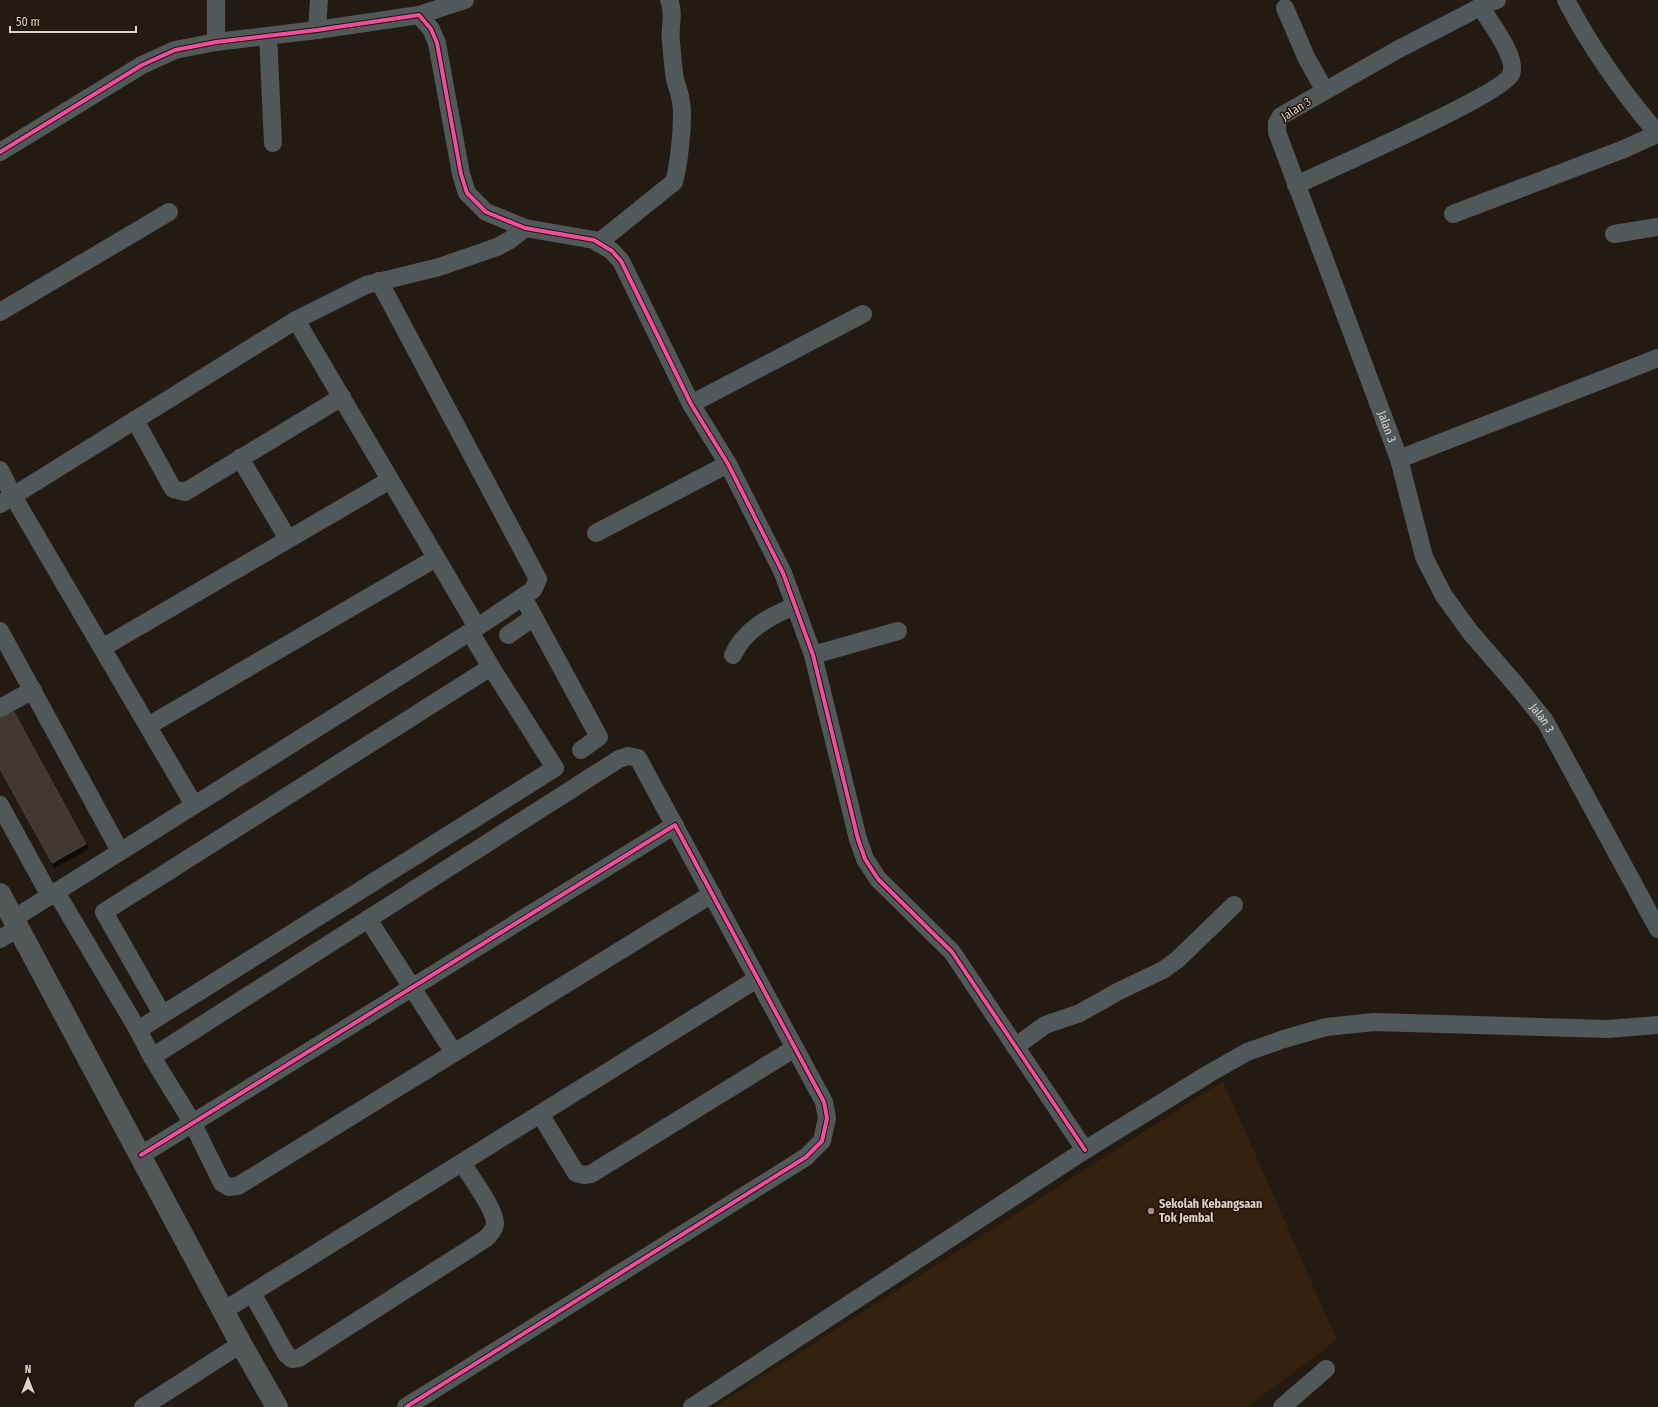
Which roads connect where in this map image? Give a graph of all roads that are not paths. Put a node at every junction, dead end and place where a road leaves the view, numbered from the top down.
1 (216, 0) edge
2 (319, 0) edge
3 (465, 0) edge
4 (669, 0) edge
5 (1497, 0) edge
6 (1566, 0) edge
7 (1480, 6) junction
8 (1285, 8) dead end
9 (419, 15) junction
10 (317, 30) junction
11 (268, 36) junction
12 (216, 42) junction
13 (1326, 90) junction
14 (1658, 134) edge
15 (273, 143) dead end
16 (0, 152) edge
17 (1296, 185) junction
18 (169, 212) dead end
19 (1454, 214) dead end
20 (1658, 227) edge
21 (525, 228) junction
22 (1614, 234) dead end
23 (598, 243) junction
24 (379, 281) junction
25 (0, 312) edge
26 (863, 314) dead end
27 (296, 320) junction
28 (1658, 358) edge
29 (342, 397) junction
30 (691, 404) junction
31 (135, 420) junction
32 (240, 458) junction
33 (1398, 459) junction
34 (728, 464) junction
35 (0, 470) edge
36 (390, 480) junction
37 (7, 500) edge
38 (596, 533) dead end
39 (288, 539) junction
40 (436, 558) junction
41 (523, 597) junction
42 (795, 606) junction
43 (534, 617) junction
44 (0, 630) edge
45 (473, 630) junction
46 (898, 631) dead end
47 (508, 635) dead end
48 (102, 648) junction
49 (733, 655) dead end
50 (813, 655) junction
51 (491, 667) junction
52 (33, 690) junction
53 (0, 708) edge
54 (148, 726) junction
55 (581, 750) dead end
56 (0, 805) edge
57 (194, 805) junction
58 (675, 825) junction
59 (120, 851) junction
60 (0, 894) edge
61 (53, 894) junction
62 (712, 894) junction
63 (1234, 905) dead end
64 (368, 919) junction
65 (16, 923) junction
66 (1658, 929) edge
67 (0, 939) edge
68 (757, 979) junction
69 (411, 988) junction
70 (162, 1014) junction
71 (1658, 1025) edge
72 (138, 1030) junction
73 (1014, 1047) junction
74 (795, 1048) junction
75 (454, 1053) junction
76 (152, 1057) junction
77 (540, 1114) junction
78 (192, 1122) junction
79 (1085, 1150) junction
80 (140, 1155) junction
81 (462, 1163) junction
82 (252, 1293) junction
83 (223, 1311) junction
84 (241, 1344) junction
85 (1326, 1369) dead end
86 (143, 1407) edge
87 (277, 1407) edge
88 (406, 1407) edge
89 (692, 1407) edge
90 (1282, 1407) edge

1 - 12 street
2 - 10 street
3 - 9 street
4 - 23 street
5 - 7 street, Jalan 3
6 - 14 street
7 - 13 street, Jalan 3
7 - 17 street
8 - 13 street
9 - 10 street
9 - 21 street
10 - 11 street
11 - 12 street
11 - 15 street
12 - 16 street
13 - 17 street, Jalan 3
14 - 19 street
17 - 33 street, Jalan 3
18 - 25 street
20 - 22 street
21 - 23 street
21 - 24 street
23 - 30 street
24 - 27 street
24 - 41 street
26 - 30 street
27 - 29 street
27 - 31 street
28 - 33 street
29 - 32 street
29 - 36 street
30 - 34 street
31 - 32 street
31 - 37 street
32 - 39 street
33 - 66 street, Jalan 3
34 - 38 street
34 - 42 street
35 - 37 street
36 - 39 street
36 - 40 street
37 - 48 street
39 - 48 street
40 - 45 street
40 - 54 street
41 - 43 street
41 - 45 street
42 - 49 street
42 - 50 street
43 - 47 street
43 - 55 street
44 - 52 street
45 - 51 street
45 - 57 street
46 - 50 street
48 - 54 street
50 - 73 street
51 - 70 street
51 - 70 street
52 - 53 street
52 - 59 street
54 - 57 street
56 - 61 street
57 - 59 street
58 - 62 street
58 - 64 street
58 - 69 street
59 - 61 street
60 - 65 main road
61 - 65 street
61 - 72 street
62 - 68 street
62 - 75 street
63 - 73 street
64 - 69 street
64 - 76 street
65 - 67 street
65 - 80 main road
68 - 74 street
68 - 77 street
69 - 75 street
69 - 78 street
70 - 72 street
71 - 79 street
72 - 76 street
73 - 79 street
74 - 77 street
74 - 88 street
75 - 78 street
76 - 78 street
77 - 81 street
78 - 80 street
79 - 89 street
80 - 83 main road
81 - 82 street
81 - 82 street
82 - 83 street
83 - 84 main road
84 - 86 street
84 - 87 main road
85 - 90 street

